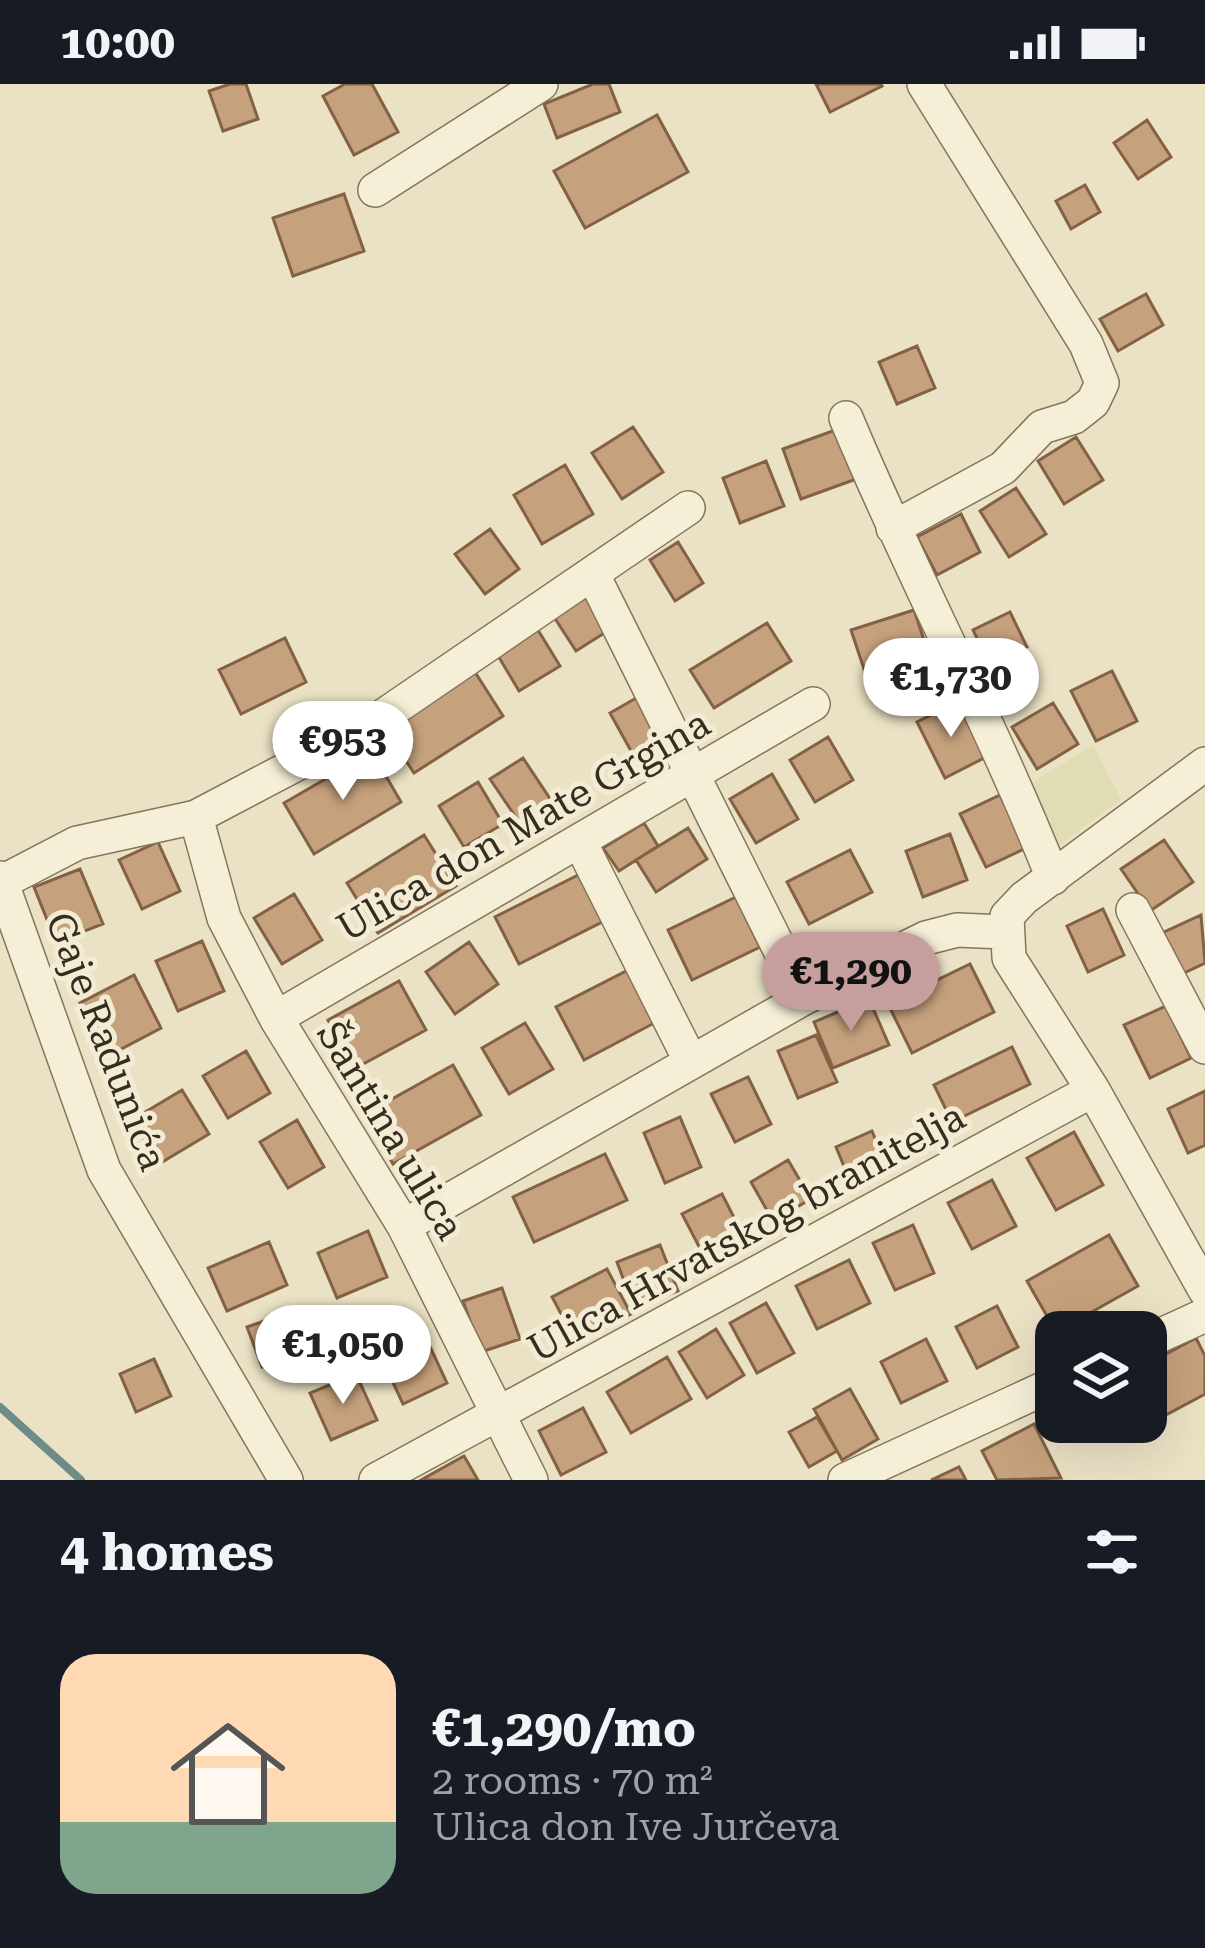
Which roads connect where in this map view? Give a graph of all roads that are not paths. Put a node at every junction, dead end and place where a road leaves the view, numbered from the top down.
1 (541, 84) edge
2 (928, 90) edge
3 (375, 190) dead end
4 (846, 418) dead end
5 (688, 508) dead end
6 (892, 528) junction
7 (594, 578) junction
8 (812, 704) dead end
9 (1205, 764) edge
10 (697, 774) junction
11 (196, 817) junction
12 (580, 842) junction
13 (1053, 878) junction
14 (1, 880) edge
15 (1133, 910) dead end
16 (1004, 932) junction
17 (804, 998) junction
18 (276, 1018) junction
19 (1205, 1047) edge
20 (690, 1060) junction
21 (1093, 1090) junction
22 (404, 1226) junction
23 (1205, 1290) edge
24 (1205, 1315) edge
25 (1167, 1332) edge
26 (1035, 1394) edge
27 (497, 1417) junction
28 (286, 1480) edge
29 (376, 1480) edge
30 (531, 1480) edge
31 (845, 1480) edge

1 - 3 street
2 - 6 street
4 - 6 street
5 - 7 street
6 - 13 street
7 - 10 street
7 - 11 street
8 - 10 street, Ulica don Mate Grgina
9 - 13 street
10 - 12 street, Ulica don Mate Grgina
10 - 17 street
11 - 14 street
11 - 18 street, Šantina ulica
12 - 18 street, Ulica don Mate Grgina
12 - 20 street
13 - 16 street
14 - 28 street, Gaje Radunića
15 - 19 street
16 - 17 street
16 - 21 street
17 - 20 street
18 - 22 street, Šantina ulica
20 - 22 street
21 - 23 street
21 - 27 street, Ulica Hrvatskog branitelja
22 - 27 street, Šantina ulica
24 - 25 street
26 - 31 street
27 - 29 street, Ulica Hrvatskog branitelja
27 - 30 street, Šantina ulica

